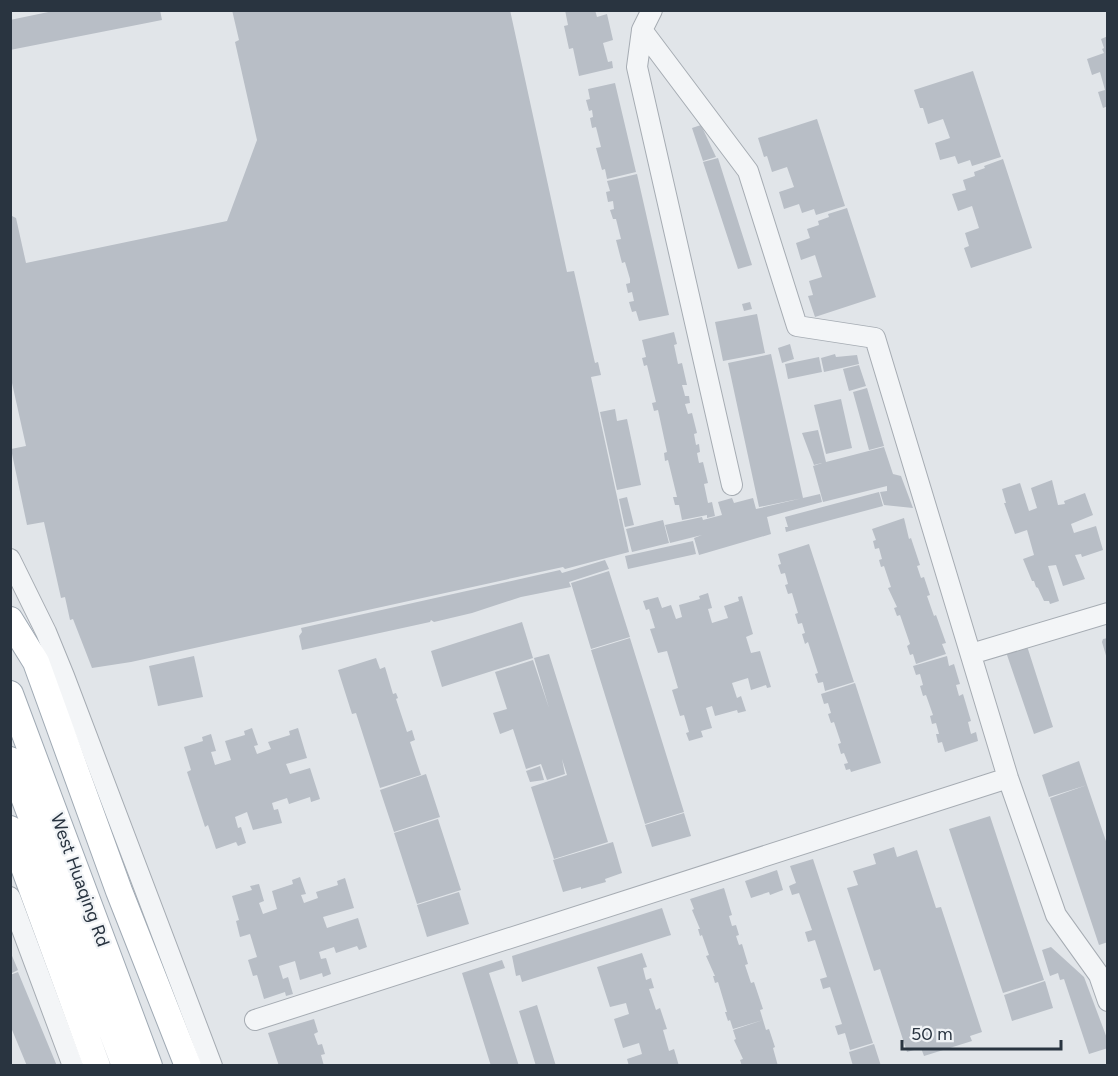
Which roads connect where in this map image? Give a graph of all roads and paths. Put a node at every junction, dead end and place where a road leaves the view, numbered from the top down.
1 (652, 10) edge
2 (642, 30) junction
3 (732, 485) dead end
4 (10, 560) edge
5 (1107, 613) edge
6 (10, 620) edge
7 (971, 654) junction
8 (10, 694) edge
9 (10, 760) edge
10 (1008, 778) junction
11 (10, 829) edge
12 (10, 897) edge
13 (31, 919) junction
14 (1107, 1000) edge
15 (255, 1020) dead end
16 (73, 1065) edge
17 (97, 1065) edge
18 (125, 1065) edge
19 (149, 1065) edge
20 (188, 1065) edge
21 (212, 1065) edge

1 - 2 street
2 - 3 street
2 - 7 street
4 - 21 street
5 - 7 street
6 - 20 main road
7 - 10 street
8 - 19 main road, West Huaqing Rd
9 - 18 main road, West Huaqing Rd
10 - 14 street
10 - 15 street
11 - 13 main road
12 - 13 street
13 - 16 street
13 - 17 main road

